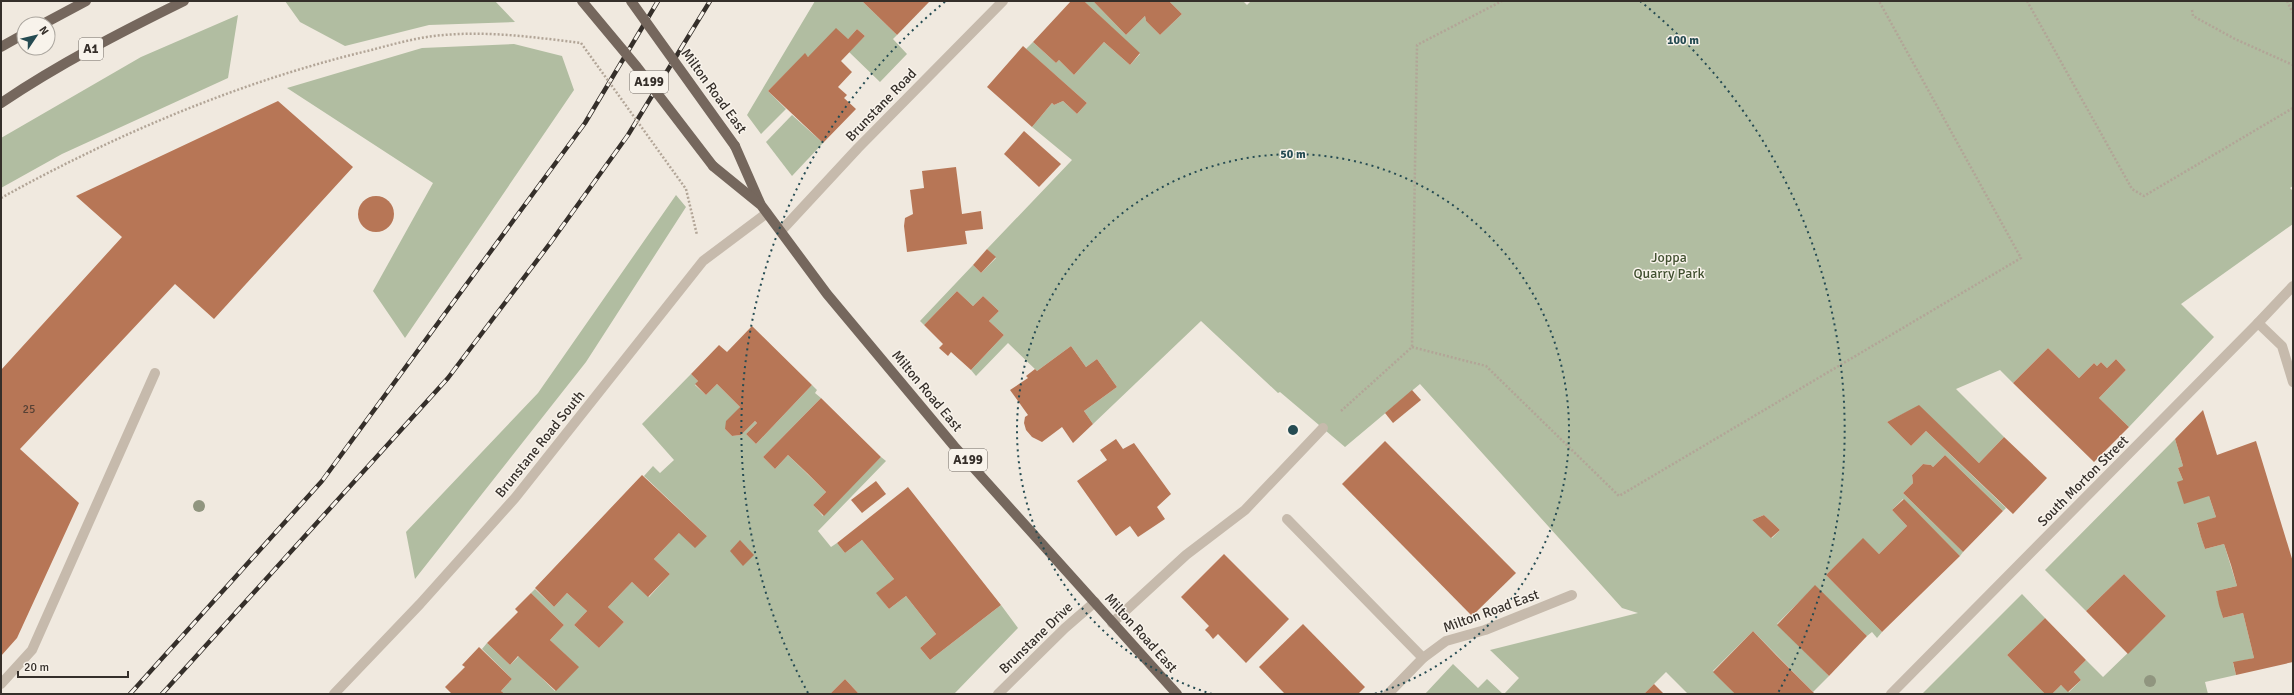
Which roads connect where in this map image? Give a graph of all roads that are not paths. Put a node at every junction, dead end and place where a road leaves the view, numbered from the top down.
1 (86, 1) edge
2 (184, 1) edge
3 (582, 1) edge
4 (632, 1) edge
5 (1003, 1) edge
6 (56, 17) edge
7 (16, 39) edge
8 (1, 47) edge
9 (1, 103) edge
10 (764, 209) junction
11 (781, 231) junction
12 (2293, 286) edge
13 (2258, 323) junction
14 (155, 373) dead end
15 (2293, 382) edge
16 (1323, 428) road end
17 (1286, 519) dead end
18 (1572, 595) dead end
19 (1095, 602) junction
20 (1112, 623) junction
21 (1423, 658) junction
22 (1, 684) edge
23 (334, 694) edge
24 (998, 694) edge
25 (1177, 694) edge
26 (1388, 694) edge
27 (1891, 694) edge

1 - 6 main road
2 - 9 main road, A1
3 - 10 main road, Milton Road East / A199, bridge
4 - 10 main road, Milton Road East / A199, bridge
5 - 11 street, Brunstane Road
7 - 8 main road
10 - 11 main road, Milton Road East / A199
10 - 23 street, Brunstane Road South
11 - 19 main road, Milton Road East / A199
12 - 13 street, South Morton Street
13 - 15 street
13 - 27 street, South Morton Street
14 - 22 street
16 - 20 street
17 - 21 street
18 - 21 street, Milton Road East
19 - 20 main road, Milton Road East / A199
19 - 24 street, Brunstane Drive
20 - 25 main road, Milton Road East / A199
21 - 26 street, Milton Road East

